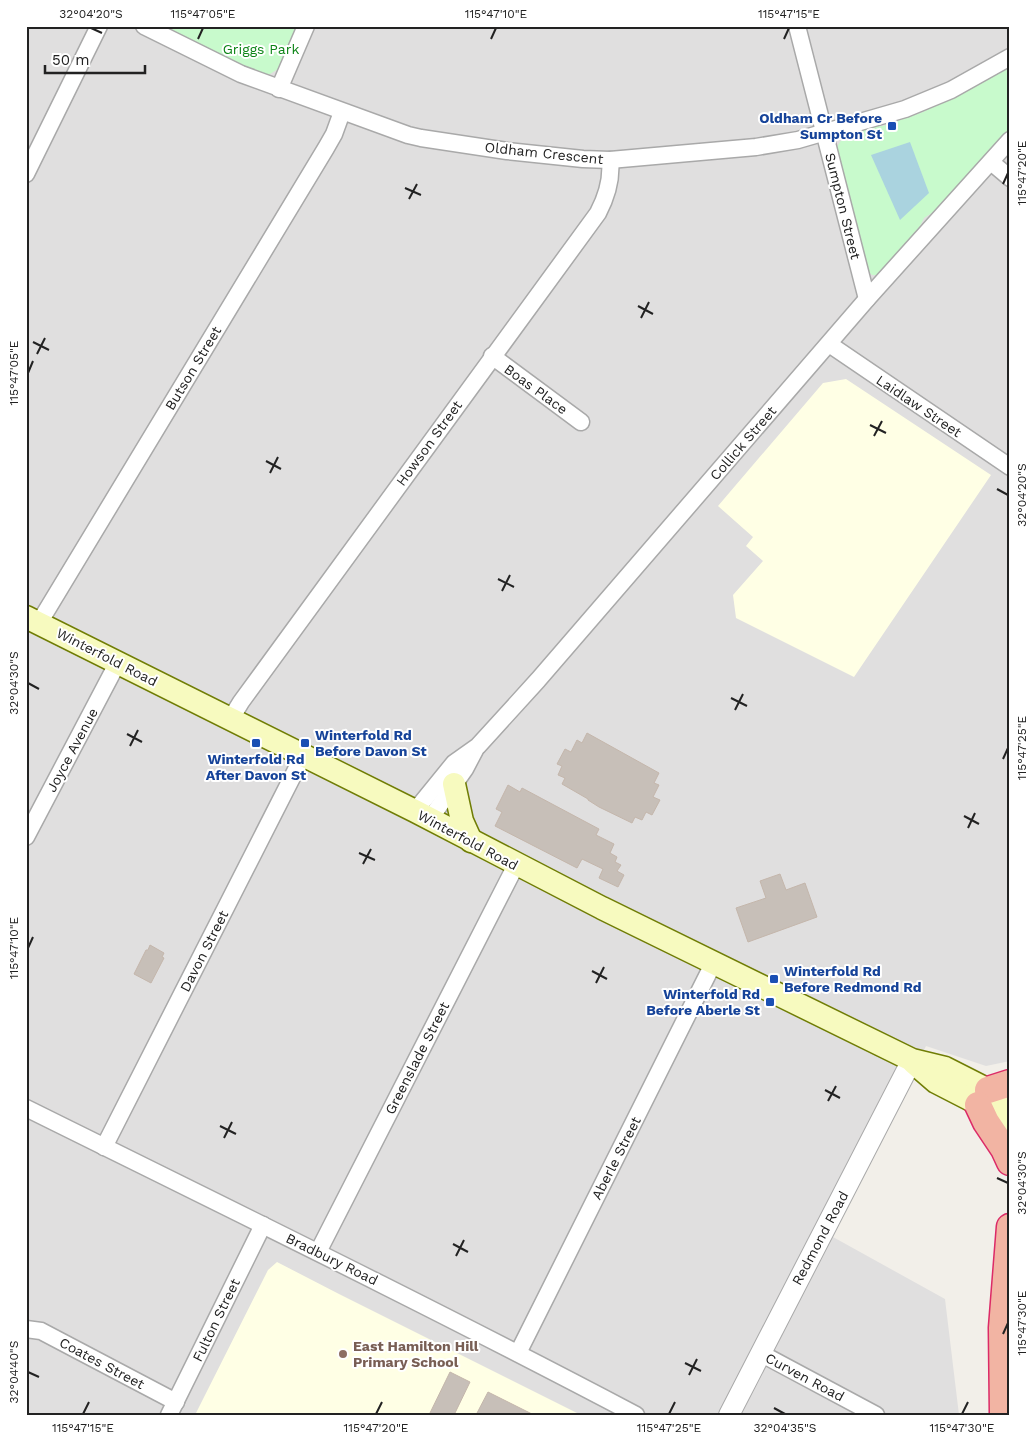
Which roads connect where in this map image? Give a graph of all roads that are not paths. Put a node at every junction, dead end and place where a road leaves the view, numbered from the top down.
1 (99, 26) edge
2 (144, 26) edge
3 (306, 26) edge
4 (797, 26) edge
5 (1010, 57) edge
6 (279, 89) junction
7 (342, 112) junction
8 (824, 132) junction
9 (1010, 140) edge
10 (610, 160) junction
11 (991, 162) junction
12 (26, 174) edge
13 (1010, 178) edge
14 (867, 299) junction
15 (829, 344) junction
16 (492, 356) junction
17 (580, 422) dead end
18 (1010, 467) edge
19 (32, 620) edge
20 (118, 662) junction
21 (230, 720) junction
22 (478, 746) junction
23 (303, 756) junction
24 (454, 784) junction
25 (422, 815) junction
26 (26, 837) edge
27 (471, 841) junction
28 (516, 865) junction
29 (713, 964) junction
30 (912, 1060) junction
31 (996, 1095) edge
32 (26, 1108) edge
33 (1010, 1120) edge
34 (104, 1147) junction
35 (1010, 1162) edge
36 (263, 1225) junction
37 (1010, 1227) edge
38 (318, 1252) junction
39 (26, 1329) edge
40 (518, 1353) junction
41 (760, 1353) junction
42 (172, 1408) edge
43 (636, 1415) edge
44 (729, 1415) edge
45 (876, 1415) edge
46 (1003, 1415) edge

1 - 12 street
2 - 6 street, Oldham Crescent
3 - 6 street
4 - 8 street, Sumpton Street
5 - 8 street, Oldham Crescent
6 - 7 street, Oldham Crescent
7 - 10 street, Oldham Crescent
7 - 19 street, Butson Street
8 - 10 street, Oldham Crescent
8 - 14 street, Sumpton Street
9 - 11 street, Collick Street
10 - 16 street, Howson Street
11 - 13 street
11 - 14 street, Collick Street
14 - 15 street, Collick Street
15 - 18 street, Laidlaw Street
15 - 22 street, Collick Street
16 - 17 street, Boas Place
16 - 21 street, Howson Street
19 - 20 main road, Winterfold Road
20 - 21 main road, Winterfold Road
20 - 26 street, Joyce Avenue
21 - 23 main road, Winterfold Road
22 - 24 street, Collick Street
22 - 25 street, Collick Street
23 - 25 main road, Winterfold Road
23 - 34 street, Davon Street
24 - 25 street, Collick Street
24 - 27 main road
25 - 27 main road, Winterfold Road
27 - 28 main road, Winterfold Road
28 - 29 main road, Winterfold Road
28 - 38 street, Greenslade Street
29 - 30 main road, Winterfold Road
29 - 40 street, Aberle Street
30 - 31 main road, Winterfold Road
30 - 41 street, Redmond Road
31 - 33 main road, Winterfold Road
31 - 35 highway
32 - 34 street, Bradbury Road
34 - 36 street, Bradbury Road
36 - 38 street, Bradbury Road
36 - 42 street, Fulton Street
37 - 46 highway
38 - 40 street, Bradbury Road
39 - 42 street, Coates Street
40 - 43 street, Bradbury Road
41 - 44 street, Redmond Road
41 - 45 street, Curven Road

